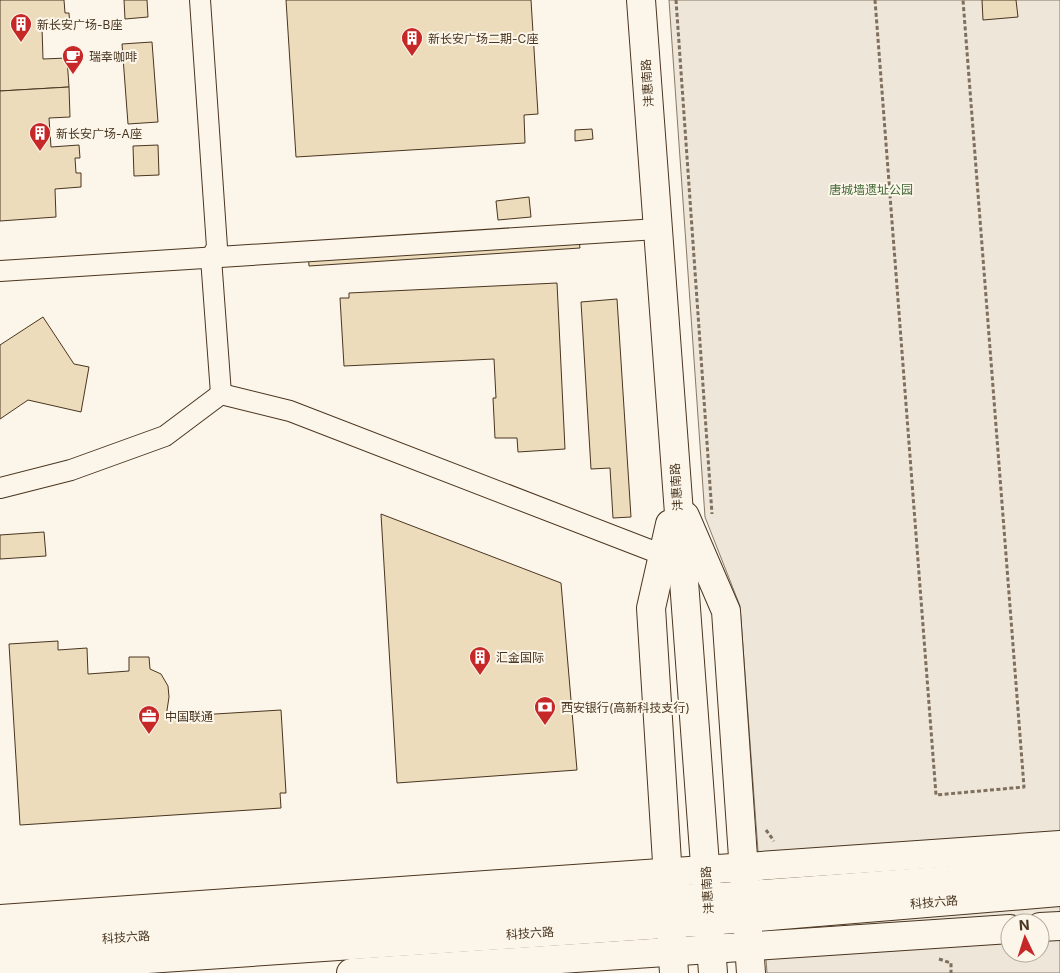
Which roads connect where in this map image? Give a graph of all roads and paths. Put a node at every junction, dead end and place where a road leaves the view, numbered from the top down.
1 (200, 0) edge
2 (641, 0) edge
3 (676, 0) edge
4 (875, 0) edge
5 (963, 0) edge
6 (657, 229) junction
7 (211, 258) junction
8 (0, 271) edge
9 (221, 394) junction
10 (0, 488) edge
11 (676, 496) junction
12 (716, 522) dead end
13 (663, 555) junction
14 (763, 824) dead end
15 (1060, 844) edge
16 (779, 848) dead end
17 (744, 867) junction
18 (705, 869) junction
19 (667, 871) junction
20 (1060, 872) edge
21 (1060, 892) edge
22 (746, 906) junction
23 (708, 909) junction
24 (670, 911) junction
25 (0, 919) edge
26 (1000, 930) edge
27 (0, 946) edge
28 (750, 960) edge
29 (712, 961) edge
30 (674, 962) edge
31 (0, 969) edge
32 (351, 973) edge

1 - 7 street
2 - 6 main road, 沣惠南路
3 - 12 path
4 - 5 path
6 - 7 street
6 - 11 main road, 沣惠南路
7 - 8 street
7 - 9 street
9 - 10 street
9 - 13 street
11 - 13 main road
11 - 17 main road
11 - 18 main road, 沣惠南路
13 - 19 main road
14 - 16 path
15 - 17 main road
17 - 18 main road
17 - 22 main road
18 - 19 main road
18 - 23 main road, 沣惠南路
19 - 24 main road
19 - 25 main road
20 - 22 main road, 科技六路
21 - 22 main road, 科技六路
22 - 23 main road, 科技六路
22 - 28 main road
23 - 24 main road, 科技六路
23 - 29 main road, 沣惠南路
24 - 27 main road, 科技六路
24 - 30 main road
24 - 31 main road, 科技六路
26 - 28 main road
28 - 29 main road
29 - 30 main road
30 - 32 main road

